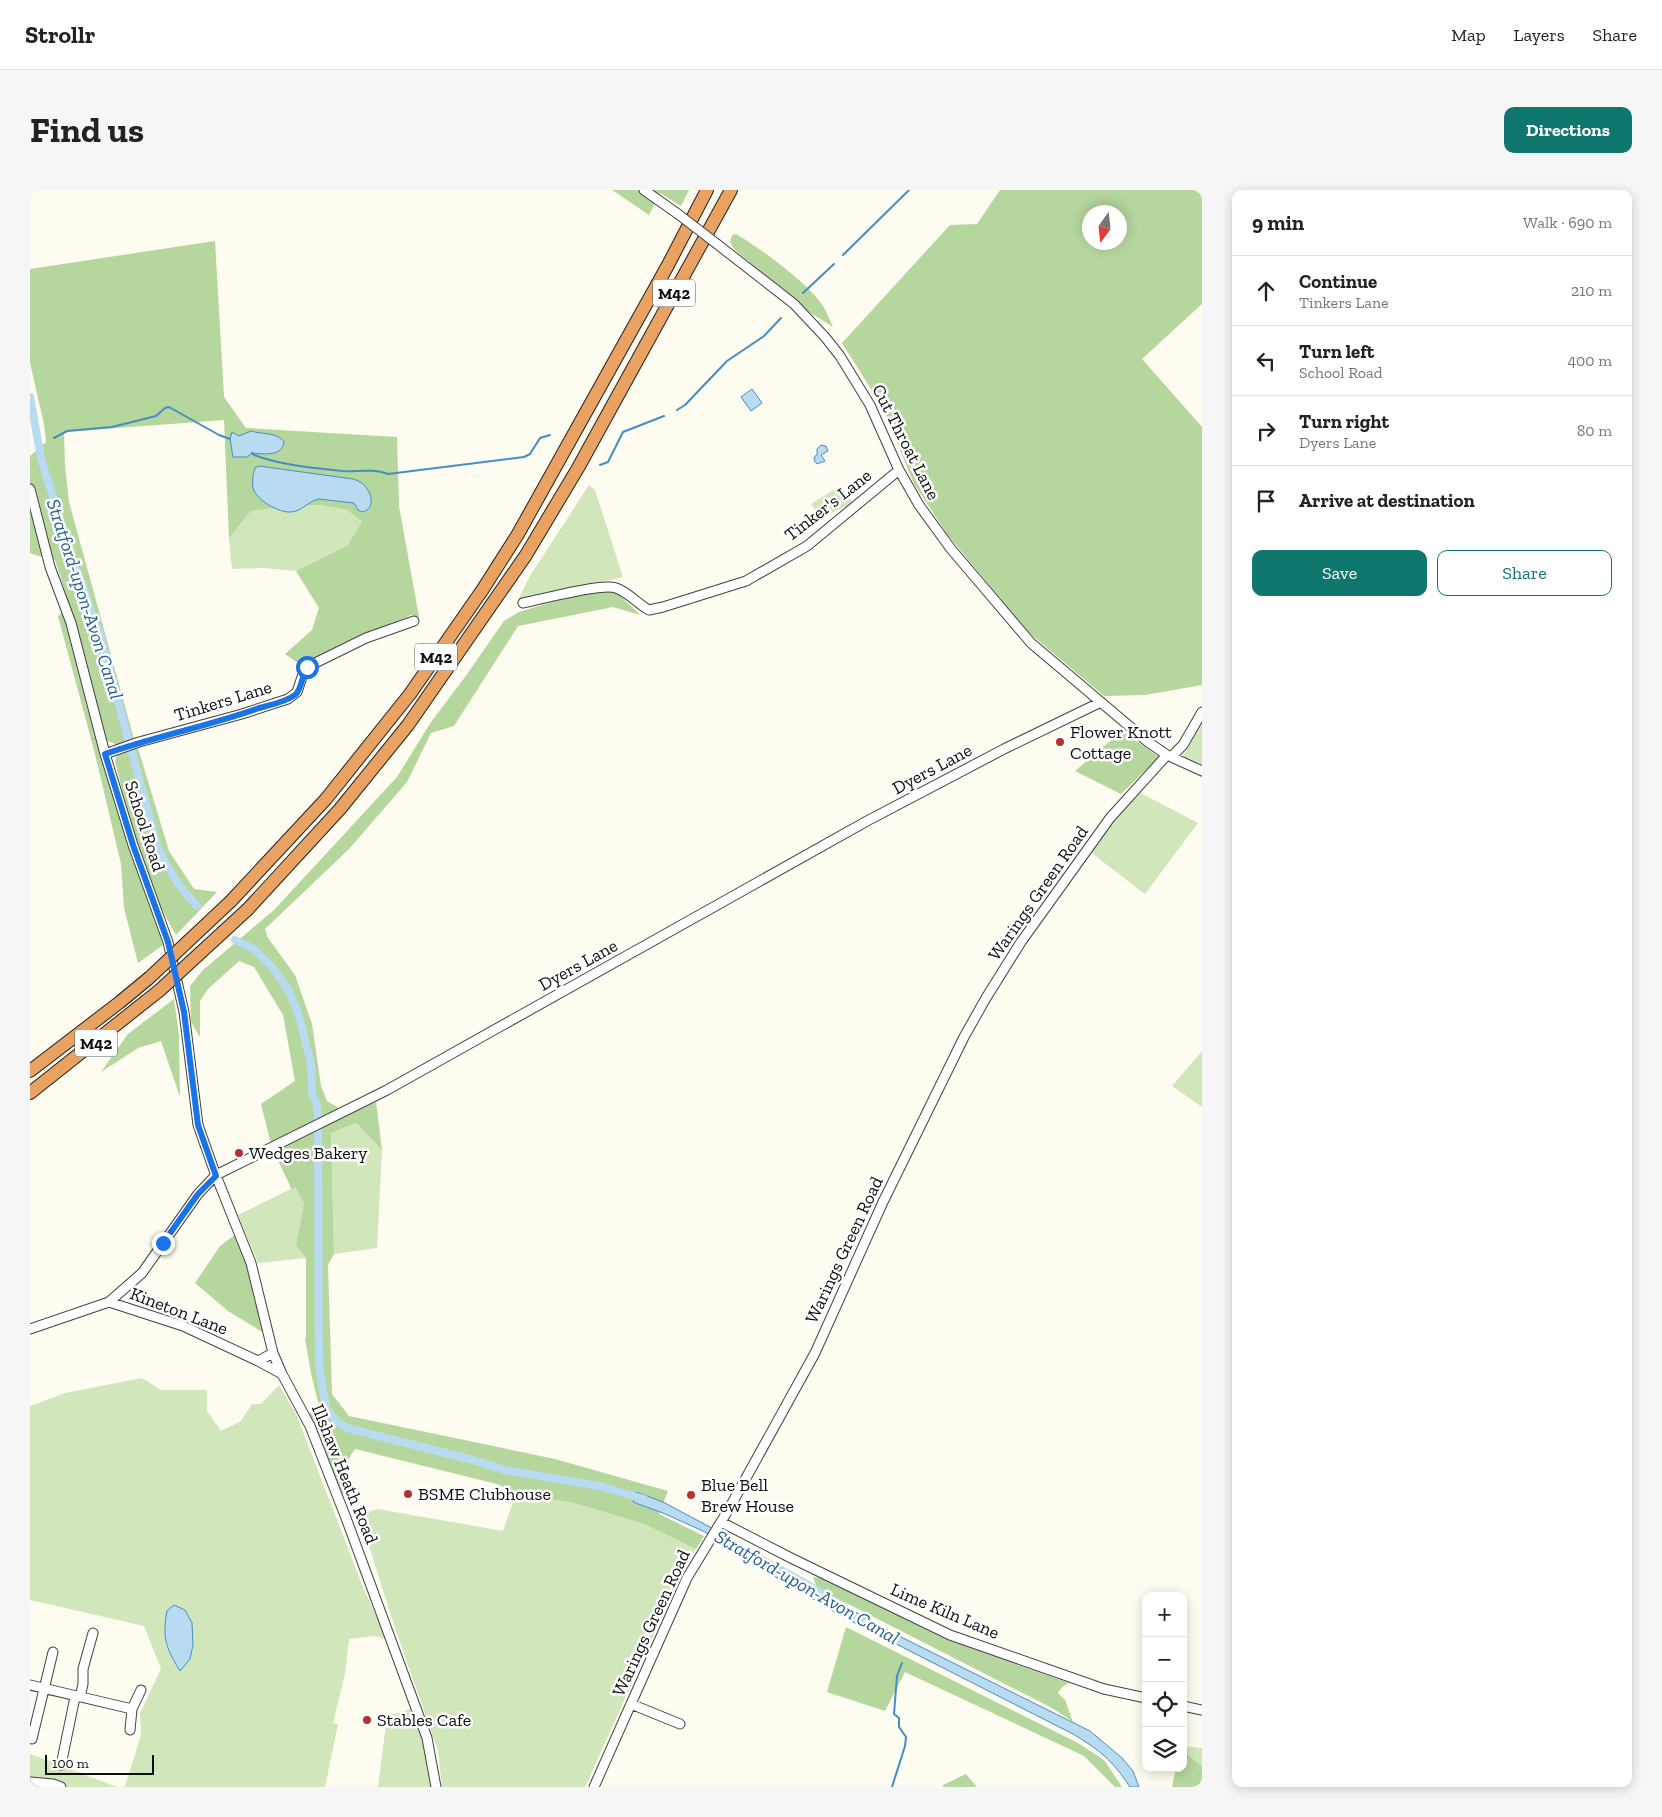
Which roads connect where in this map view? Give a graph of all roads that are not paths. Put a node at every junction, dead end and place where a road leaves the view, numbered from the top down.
1 (644, 190) edge
2 (707, 190) edge
3 (731, 190) edge
4 (899, 470) junction
5 (30, 489) edge
6 (524, 603) dead end
7 (414, 621) dead end
8 (1101, 702) junction
9 (1202, 712) edge
10 (105, 754) junction
11 (1170, 755) junction
12 (1202, 771) edge
13 (30, 1071) edge
14 (30, 1094) edge
15 (216, 1176) junction
16 (109, 1302) junction
17 (30, 1329) edge
18 (273, 1353) junction
19 (258, 1361) junction
20 (282, 1374) junction
21 (730, 1507) junction
22 (719, 1525) junction
23 (742, 1531) junction
24 (92, 1633) dead end
25 (54, 1652) dead end
26 (30, 1685) edge
27 (45, 1688) junction
28 (141, 1690) dead end
29 (78, 1697) junction
30 (1142, 1697) edge
31 (630, 1704) junction
32 (1187, 1707) edge
33 (132, 1709) junction
34 (1202, 1710) edge
35 (680, 1724) dead end
36 (130, 1730) dead end
37 (32, 1739) dead end
38 (62, 1765) dead end
39 (30, 1782) edge
40 (61, 1787) edge
41 (436, 1787) edge
42 (594, 1787) edge

1 - 4 street, Cut Throat Lane, bridge
2 - 13 highway, M42, bridge
3 - 14 highway, M42, bridge
4 - 6 street, Tinker's Lane
4 - 8 street, Cut Throat Lane
5 - 10 street, School Road
7 - 10 street, Tinkers Lane
8 - 11 street, Cut Throat Lane
8 - 15 street, Dyers Lane
9 - 11 street, Warings Green Road
10 - 15 street, School Road
11 - 12 street, Cut Throat Lane
11 - 21 street, Warings Green Road
15 - 16 street, Dyers Lane
15 - 18 street, Illshaw Heath Road
16 - 17 street, Kineton Lane
16 - 19 street, Kineton Lane
18 - 19 street
18 - 20 street, Illshaw Heath Road
19 - 20 street, Kineton Lane
20 - 41 street, Illshaw Heath Road
21 - 22 street, Warings Green Road
21 - 23 street
22 - 23 street, Lime Kiln Lane
22 - 31 street, Warings Green Road
23 - 30 street, Lime Kiln Lane
24 - 29 street
25 - 27 street
26 - 27 street
27 - 29 street
27 - 37 street
28 - 33 street
29 - 33 street
29 - 38 street
31 - 35 street
31 - 42 street, Warings Green Road
32 - 34 street
33 - 36 street
39 - 40 street

